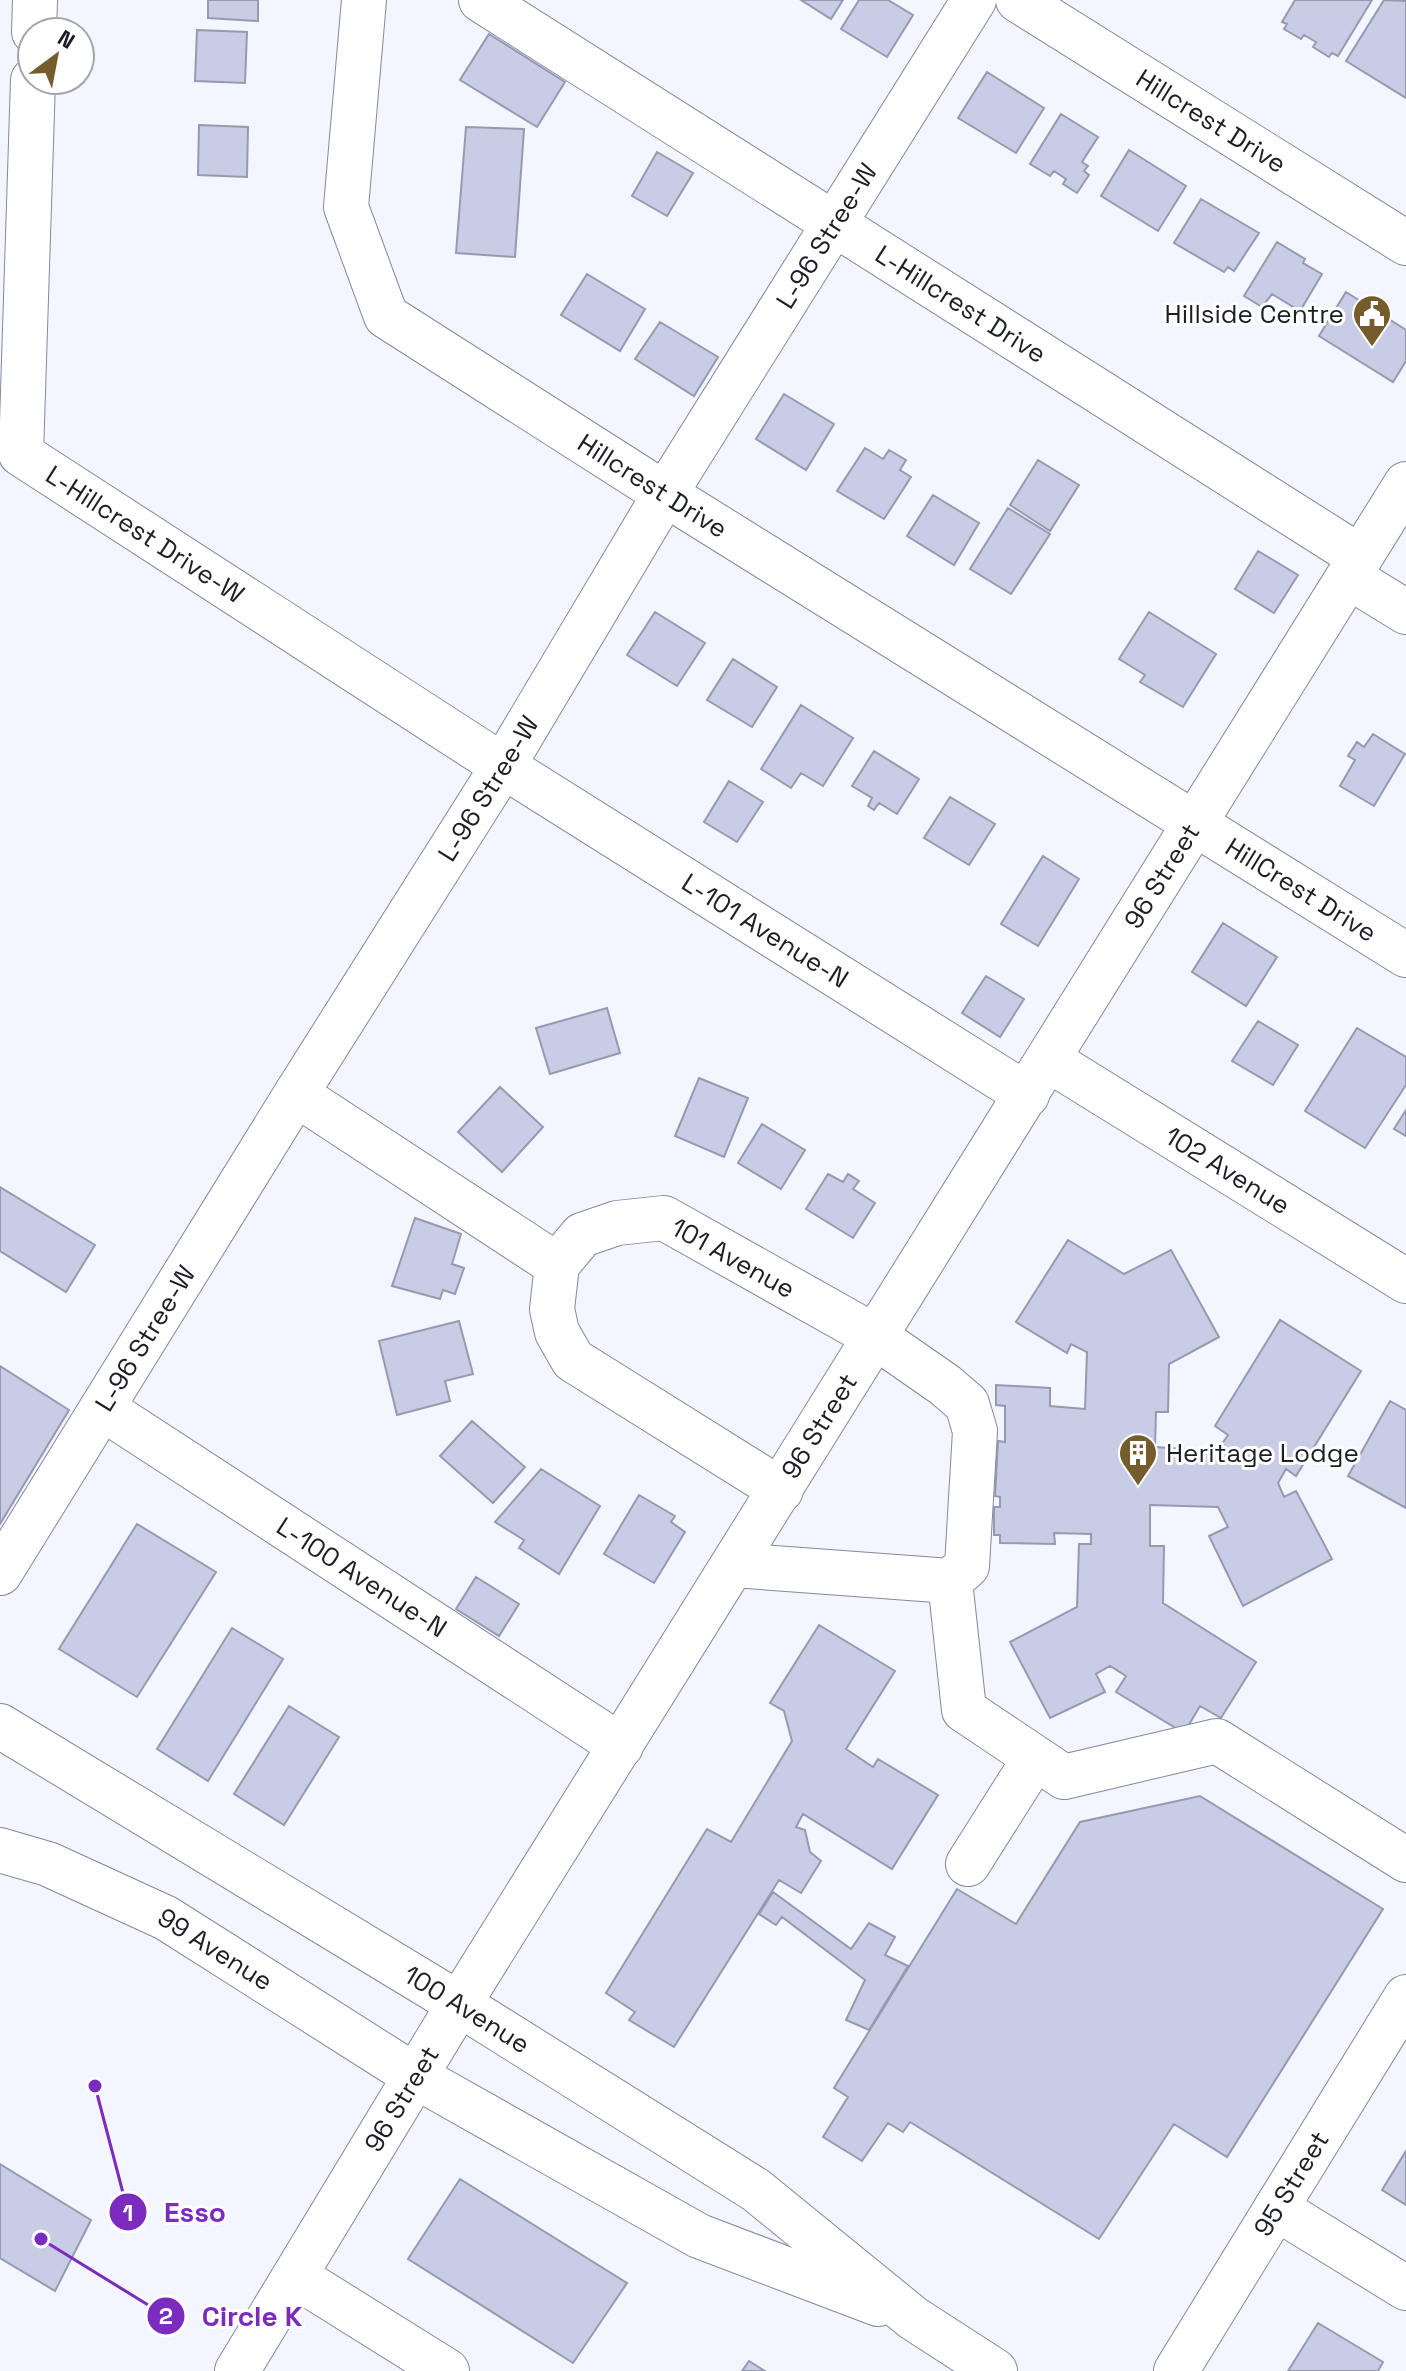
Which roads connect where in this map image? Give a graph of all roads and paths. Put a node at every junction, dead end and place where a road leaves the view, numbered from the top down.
1 (364, 0) edge
2 (481, 0) edge
3 (974, 0) edge
4 (1018, 0) edge
5 (32, 96) edge
6 (833, 225) junction
7 (1406, 243) edge
8 (1406, 484) edge
9 (665, 494) junction
10 (1355, 567) junction
11 (1406, 612) edge
12 (503, 766) junction
13 (1195, 825) junction
14 (1406, 955) edge
15 (1038, 1077) junction
16 (296, 1094) junction
17 (557, 1265) junction
18 (1406, 1281) edge
19 (876, 1337) junction
20 (102, 1408) junction
21 (781, 1490) junction
22 (734, 1565) junction
23 (0, 1573) edge
24 (950, 1581) junction
25 (0, 1726) edge
26 (621, 1746) junction
27 (1035, 1758) junction
28 (0, 1850) edge
29 (1406, 1860) edge
30 (968, 1864) dead end
31 (1406, 1997) edge
32 (459, 2004) junction
33 (415, 2076) junction
34 (1276, 2208) junction
35 (295, 2276) junction
36 (1406, 2288) edge
37 (913, 2318) junction
38 (237, 2371) edge
39 (447, 2371) edge
40 (995, 2371) edge
41 (1176, 2371) edge

1 - 9 street, Hillcrest Drive
2 - 6 street, L-Hillcrest Drive
3 - 6 street, L-96 Stree-W
4 - 7 street, Hillcrest Drive
5 - 12 street, L-Hillcrest Drive-W
6 - 9 street, L-96 Stree-W
6 - 10 street, L-Hillcrest Drive
8 - 10 street, 96 Street
9 - 12 street, L-96 Stree-W
9 - 13 street, Hillcrest Drive
10 - 11 street, L-Hillcrest Drive
10 - 13 street, 96 Street
12 - 15 street, L-101 Avenue-N
12 - 16 street, L-96 Stree-W
13 - 14 street, HillCrest Drive
13 - 15 street, 96 Street
15 - 18 street, 102 Avenue
15 - 19 street, 96 Street
16 - 17 street
16 - 20 street, L-96 Stree-W
17 - 19 street, 101 Avenue
17 - 21 street
19 - 21 street, 96 Street
19 - 24 street, 101 Avenue
20 - 23 street, L-96 Stree-W
20 - 26 street, L-100 Avenue-N
21 - 22 street, 96 Street
22 - 24 street
22 - 26 street, 96 Street
24 - 27 street
25 - 32 street, 100 Avenue
26 - 32 street, 96 Street
27 - 29 street
27 - 30 street
28 - 33 street, 99 Avenue
31 - 34 street, 95 Street
32 - 33 street, 96 Street
32 - 37 street, 100 Avenue
33 - 35 street, 96 Street
33 - 37 street, 100 Avenue
34 - 36 street
34 - 41 street, 95 Street
35 - 38 street, 96 Street
35 - 39 street
37 - 40 street, 100 Avenue

